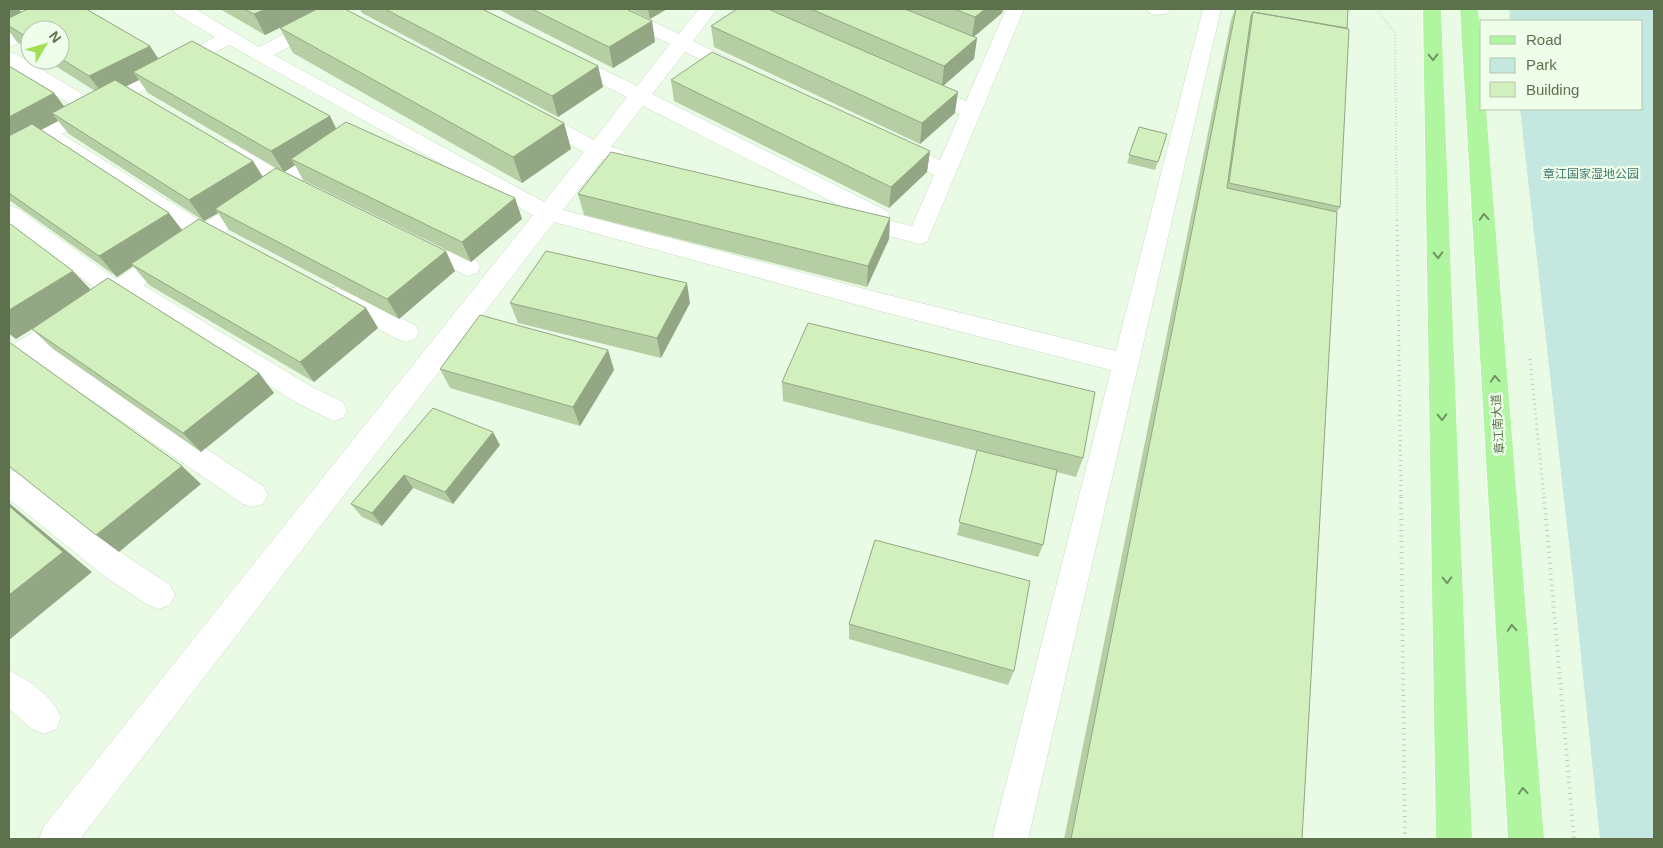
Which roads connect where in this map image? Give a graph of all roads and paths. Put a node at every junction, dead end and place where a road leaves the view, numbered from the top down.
1 (182, 9) edge
2 (613, 9) edge
3 (708, 9) edge
4 (1015, 9) edge
5 (1156, 9) edge
6 (1161, 9) edge
7 (1212, 9) edge
8 (1376, 9) edge
9 (1432, 9) edge
10 (1469, 9) edge
11 (343, 13) edge
12 (229, 37) junction
13 (682, 42) junction
14 (555, 52) edge
15 (259, 55) junction
16 (9, 58) edge
17 (901, 80) edge
18 (761, 81) edge
19 (640, 96) junction
20 (94, 109) junction
21 (520, 109) edge
22 (972, 112) junction
23 (379, 121) junction
24 (47, 134) junction
25 (875, 137) edge
26 (209, 139) edge
27 (597, 150) junction
28 (9, 154) edge
29 (635, 160) edge
30 (946, 172) junction
31 (285, 182) junction
32 (312, 193) edge
33 (824, 211) edge
34 (9, 212) edge
35 (548, 213) junction
36 (207, 232) junction
37 (399, 234) edge
38 (919, 236) junction
39 (237, 244) edge
40 (468, 267) dead end
41 (316, 285) edge
42 (120, 288) junction
43 (406, 332) dead end
44 (16, 352) edge
45 (1530, 357) dead end
46 (1126, 364) junction
47 (333, 410) dead end
48 (9, 482) edge
49 (253, 495) dead end
50 (159, 595) dead end
51 (9, 686) edge
52 (44, 718) dead end
53 (57, 839) edge
54 (1010, 839) edge
55 (1405, 839) edge
56 (1454, 839) edge
57 (1526, 839) edge
58 (1574, 839) edge

1 - 12 street
2 - 13 street
3 - 13 street
4 - 22 street
5 - 6 street
7 - 46 street
8 - 55 path
9 -> 56 main road
57 -> 10 main road, 章江南大道
11 - 15 street
12 - 15 street
12 - 20 street
13 - 18 street
13 - 19 street
14 - 19 street
15 - 23 street
16 - 20 street
17 - 22 street
19 - 27 street
19 - 38 street
20 - 24 street
21 - 27 street
22 - 30 street
23 - 31 street
23 - 35 street
24 - 28 street
24 - 36 street
25 - 30 street
26 - 31 street
27 - 29 street
27 - 35 street
30 - 38 street
31 - 32 street
31 - 36 street
33 - 38 street
34 - 42 street
35 - 46 street
35 - 53 street
36 - 39 street
36 - 42 street
37 - 40 street
41 - 43 street
42 - 44 street
42 - 47 street
44 - 49 street
45 - 58 path
46 - 54 street
48 - 50 street
51 - 52 street

